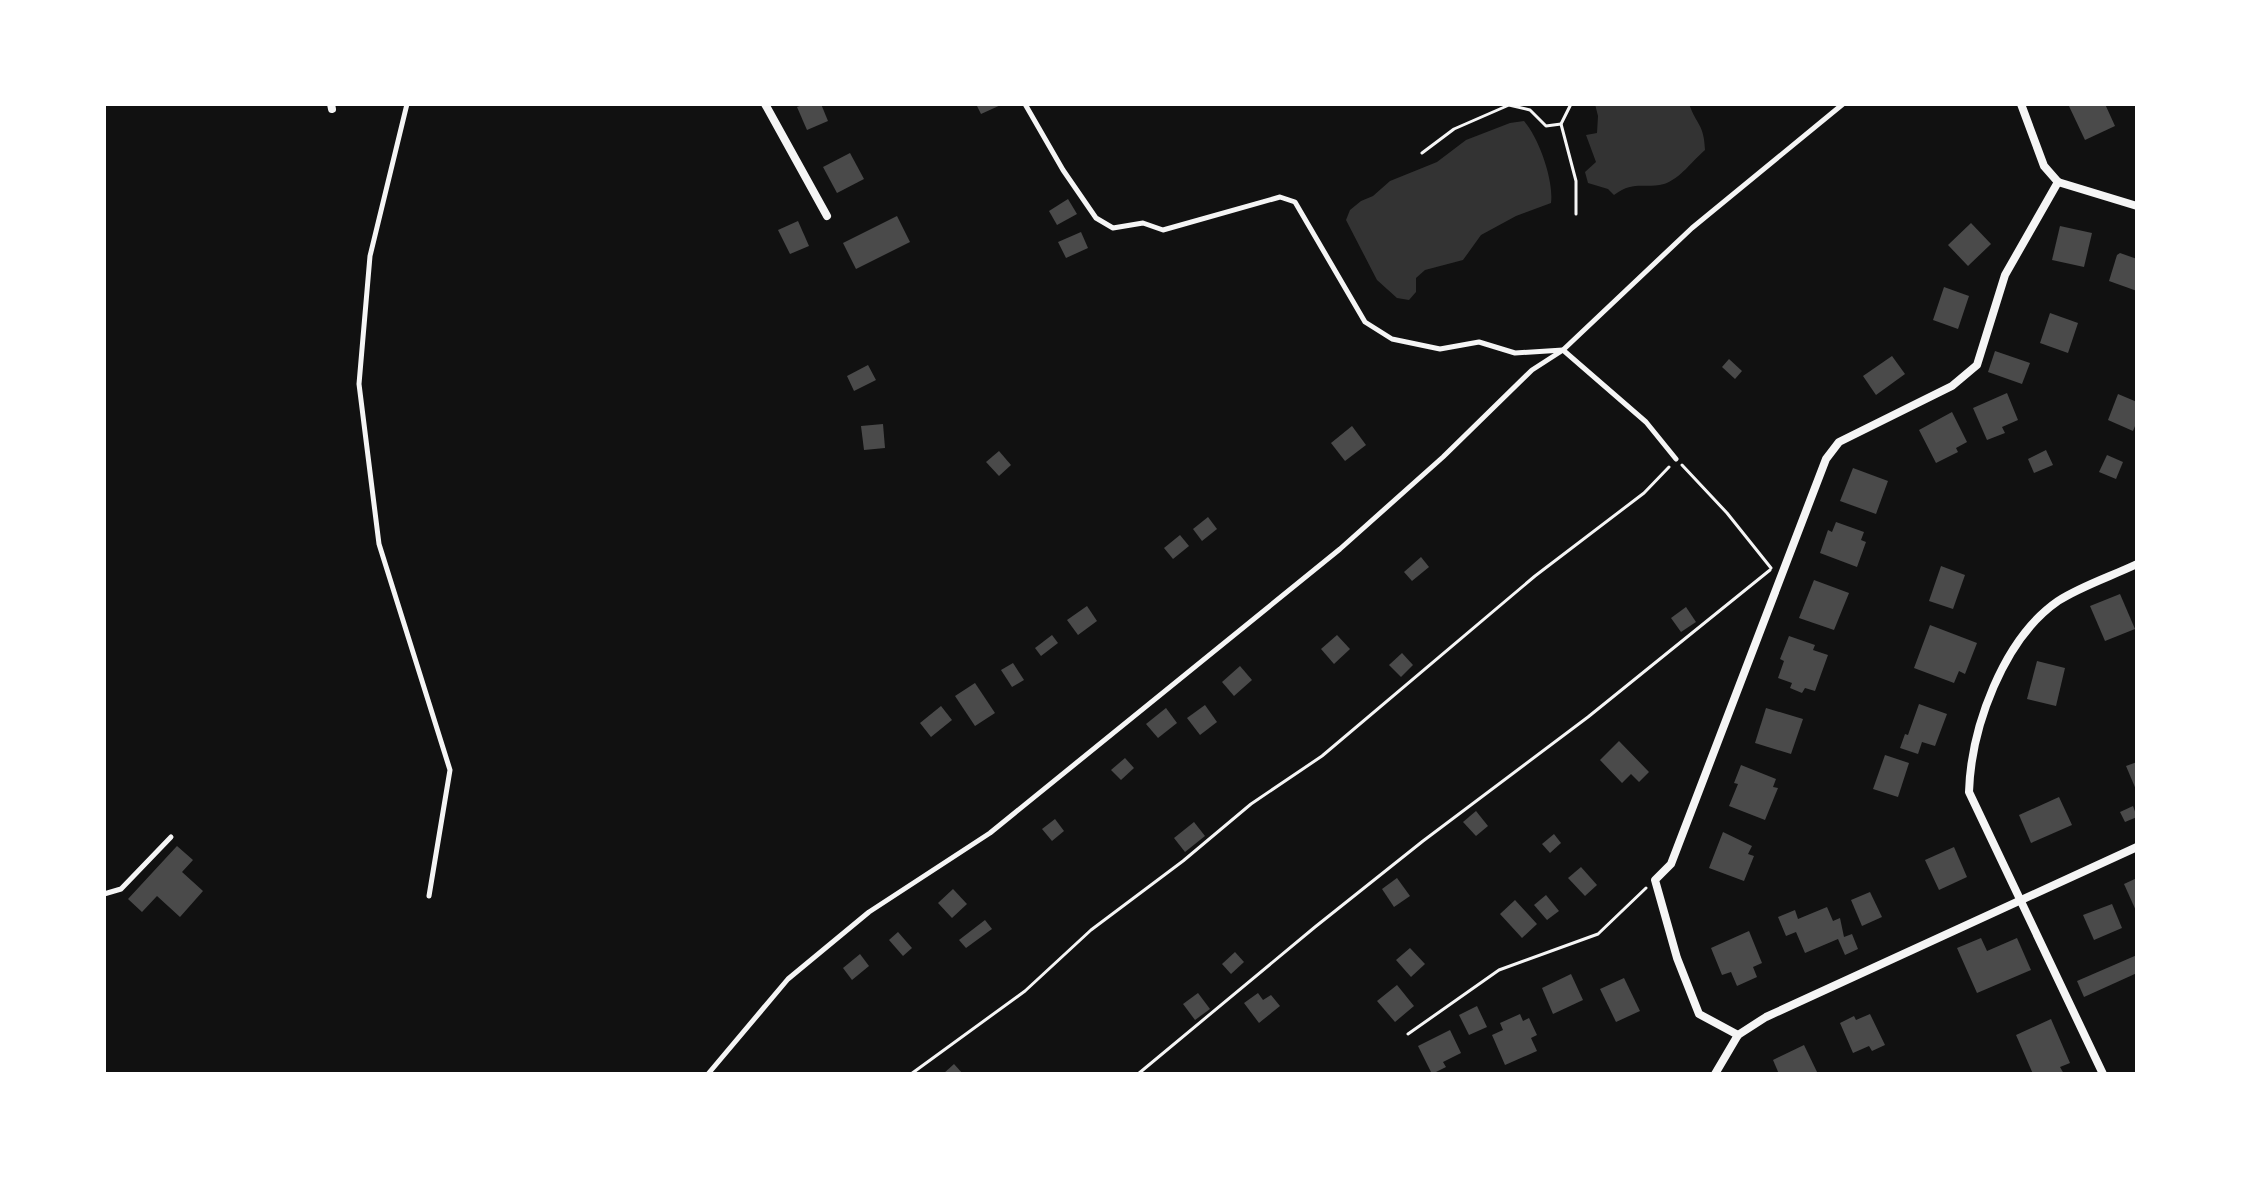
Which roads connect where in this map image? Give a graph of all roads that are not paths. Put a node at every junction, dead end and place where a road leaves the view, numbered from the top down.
1 (407, 104) edge
2 (765, 104) edge
3 (1025, 104) edge
4 (1843, 104) edge
5 (2021, 104) edge
6 (2058, 182) junction
7 (2137, 206) edge
8 (827, 216) dead end
9 (1563, 350) junction
10 (1676, 459) road end
11 (2137, 564) edge
12 (171, 837) dead end
13 (2137, 847) edge
14 (104, 894) edge
15 (429, 896) dead end
16 (2020, 901) junction
17 (1738, 1035) junction
18 (708, 1074) edge
19 (1715, 1074) edge
20 (2103, 1074) edge

1 - 15 lane
2 - 8 street
3 - 9 lane
4 - 9 lane
5 - 6 street
6 - 7 street
6 - 17 street
9 - 10 lane
9 - 18 lane
11 - 16 street
12 - 14 lane
13 - 16 street
16 - 17 street
16 - 20 street
17 - 19 street

